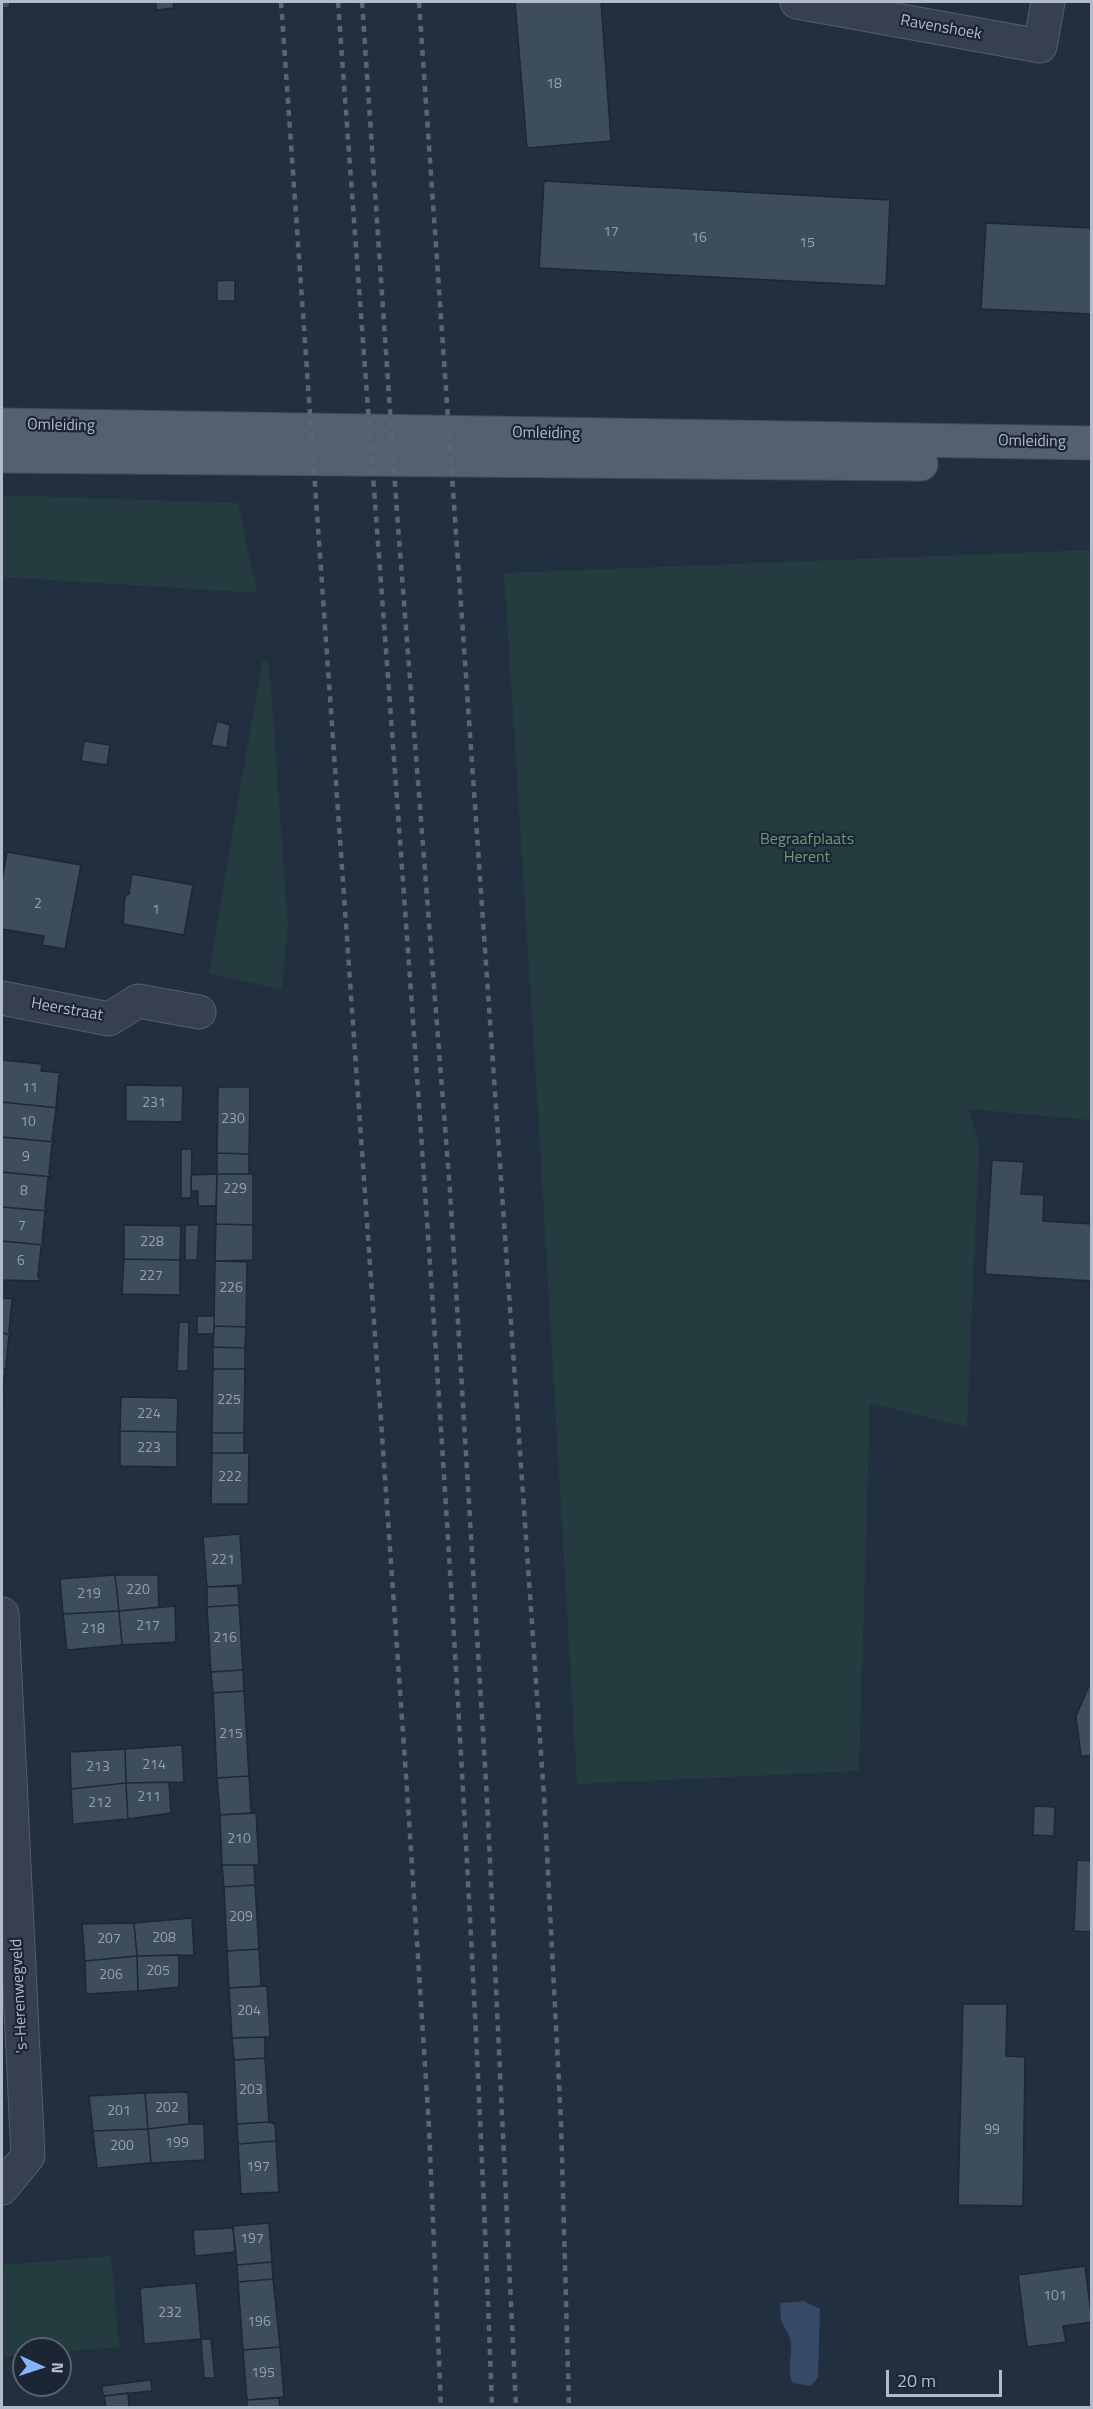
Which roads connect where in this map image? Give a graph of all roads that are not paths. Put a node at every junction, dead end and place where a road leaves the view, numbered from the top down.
1 (797, 2) edge
2 (1048, 2) edge
3 (2, 425) edge
4 (1092, 443) edge
5 (2, 456) edge
6 (1092, 465) edge
7 (2, 998) edge
8 (200, 1012) dead end
9 (2, 1614) edge
10 (2, 2188) edge

1 - 2 street, Ravenshoek
3 - 4 main road, Omleiding
5 - 6 main road, Omleiding
7 - 8 street, Heerstraat
9 - 10 street, 's-Herenwegveld

